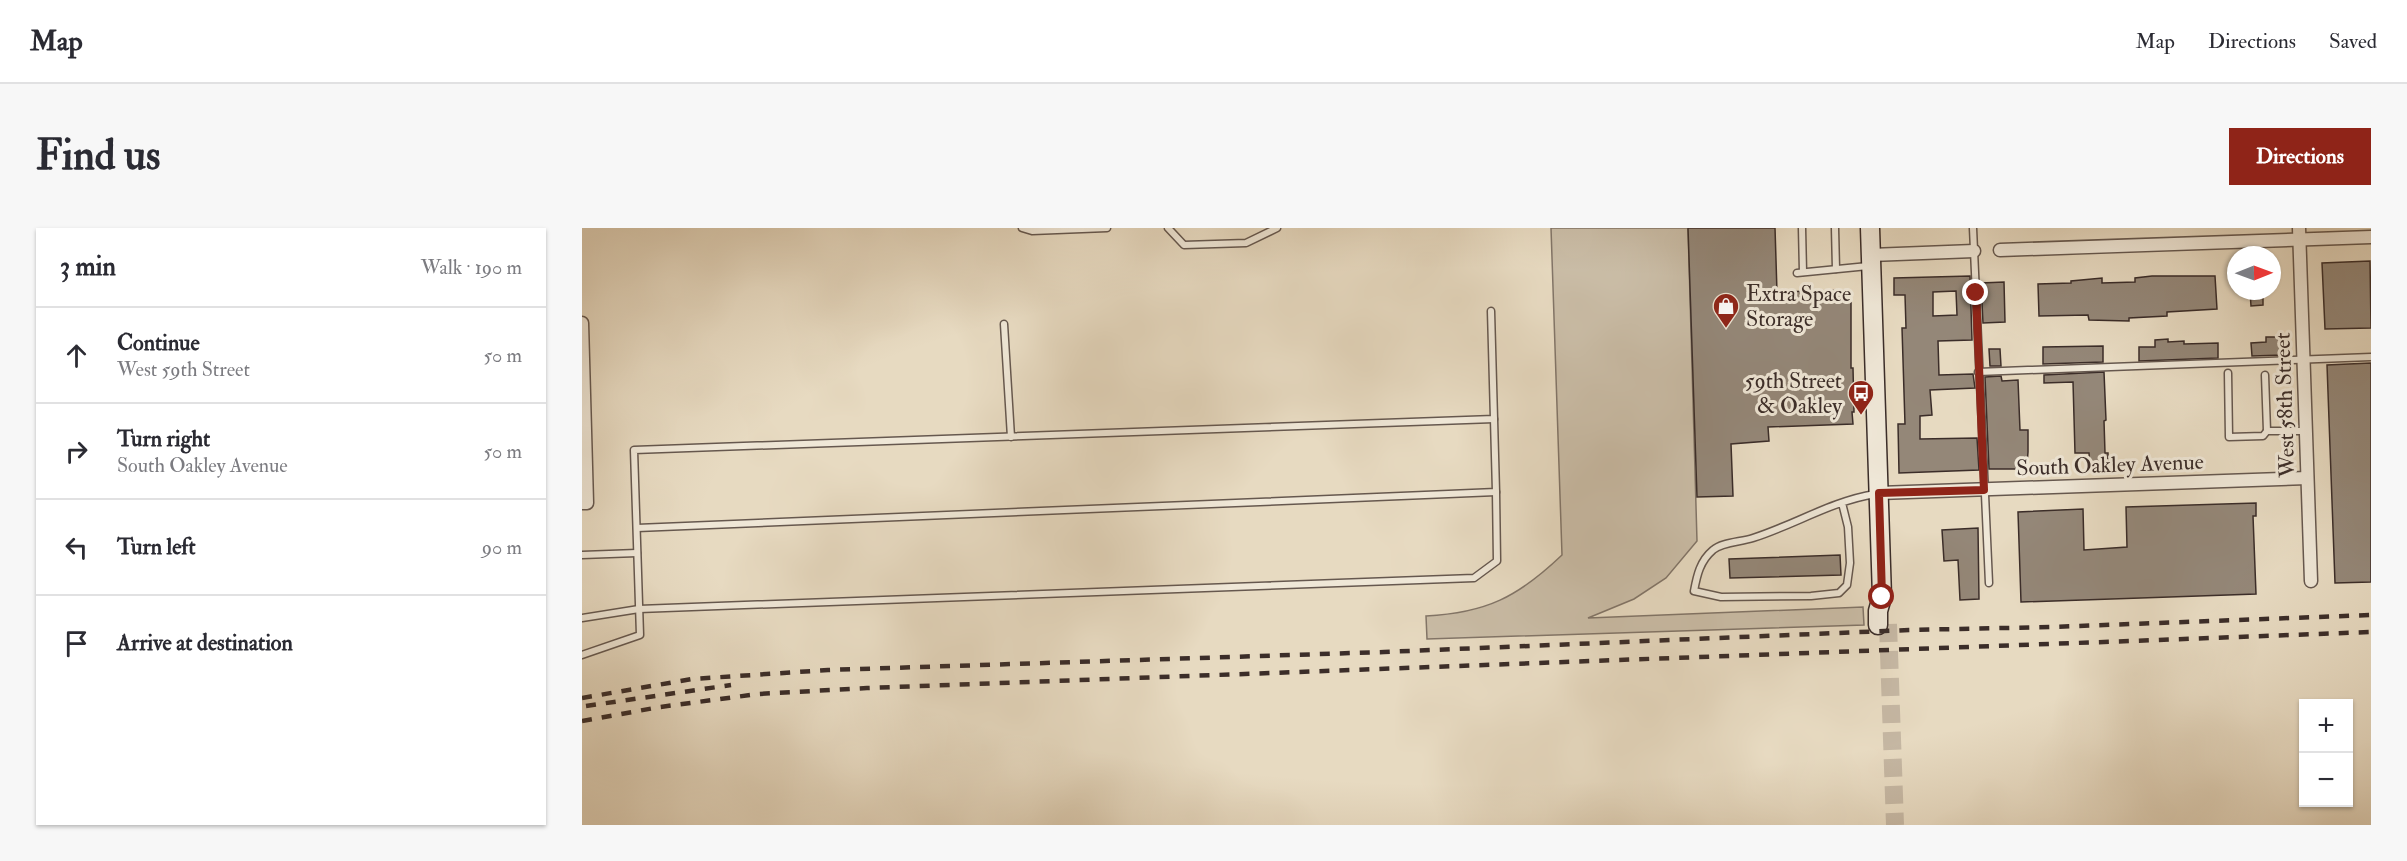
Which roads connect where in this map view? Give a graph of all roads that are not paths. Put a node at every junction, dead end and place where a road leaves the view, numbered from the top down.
1 (1022, 228) edge
2 (1107, 228) edge
3 (1168, 228) edge
4 (1276, 228) edge
5 (1802, 228) edge
6 (1835, 228) edge
7 (1870, 228) edge
8 (1973, 228) edge
9 (2299, 234) edge
10 (2371, 237) edge
11 (2000, 250) dead end
12 (1974, 251) junction
13 (1871, 260) junction
14 (1836, 269) junction
15 (1491, 311) dead end
16 (582, 323) edge
17 (1004, 324) dead end
18 (2371, 357) edge
19 (2303, 360) junction
20 (1978, 372) junction
21 (2228, 373) dead end
22 (2265, 375) dead end
23 (583, 395) edge
24 (1494, 419) junction
25 (2267, 431) junction
26 (2305, 432) junction
27 (1011, 437) junction
28 (2307, 478) junction
29 (1984, 490) junction
30 (1496, 492) junction
31 (1879, 493) junction
32 (1842, 502) junction
33 (584, 503) edge
34 (637, 528) junction
35 (638, 553) junction
36 (582, 555) edge
37 (2311, 582) dead end
38 (1989, 583) dead end
39 (639, 609) junction
40 (582, 618) edge
41 (1883, 625) tunnel mouth
42 (582, 655) edge

1 - 2 lane
3 - 4 lane
5 - 14 lane
6 - 14 lane
7 - 13 street
8 - 12 lane
9 - 10 street
9 - 11 street
9 - 19 street, West 58th Street
12 - 13 street
12 - 20 lane
13 - 14 lane
13 - 31 street
15 - 24 lane
16 - 23 street
17 - 27 lane
18 - 19 lane
19 - 20 lane
19 - 26 street, West 58th Street
20 - 29 lane
21 - 25 lane
22 - 25 lane
23 - 33 street
24 - 27 lane
24 - 30 lane
25 - 26 lane
26 - 28 street, West 58th Street
27 - 34 lane
28 - 29 street, South Oakley Avenue
28 - 37 street, West 58th Street
29 - 31 street, South Oakley Avenue
29 - 38 lane
30 - 34 lane
30 - 39 lane
31 - 32 lane
31 - 41 street
32 - 32 lane
34 - 35 lane
35 - 36 lane
35 - 39 lane
39 - 40 lane
39 - 42 lane

